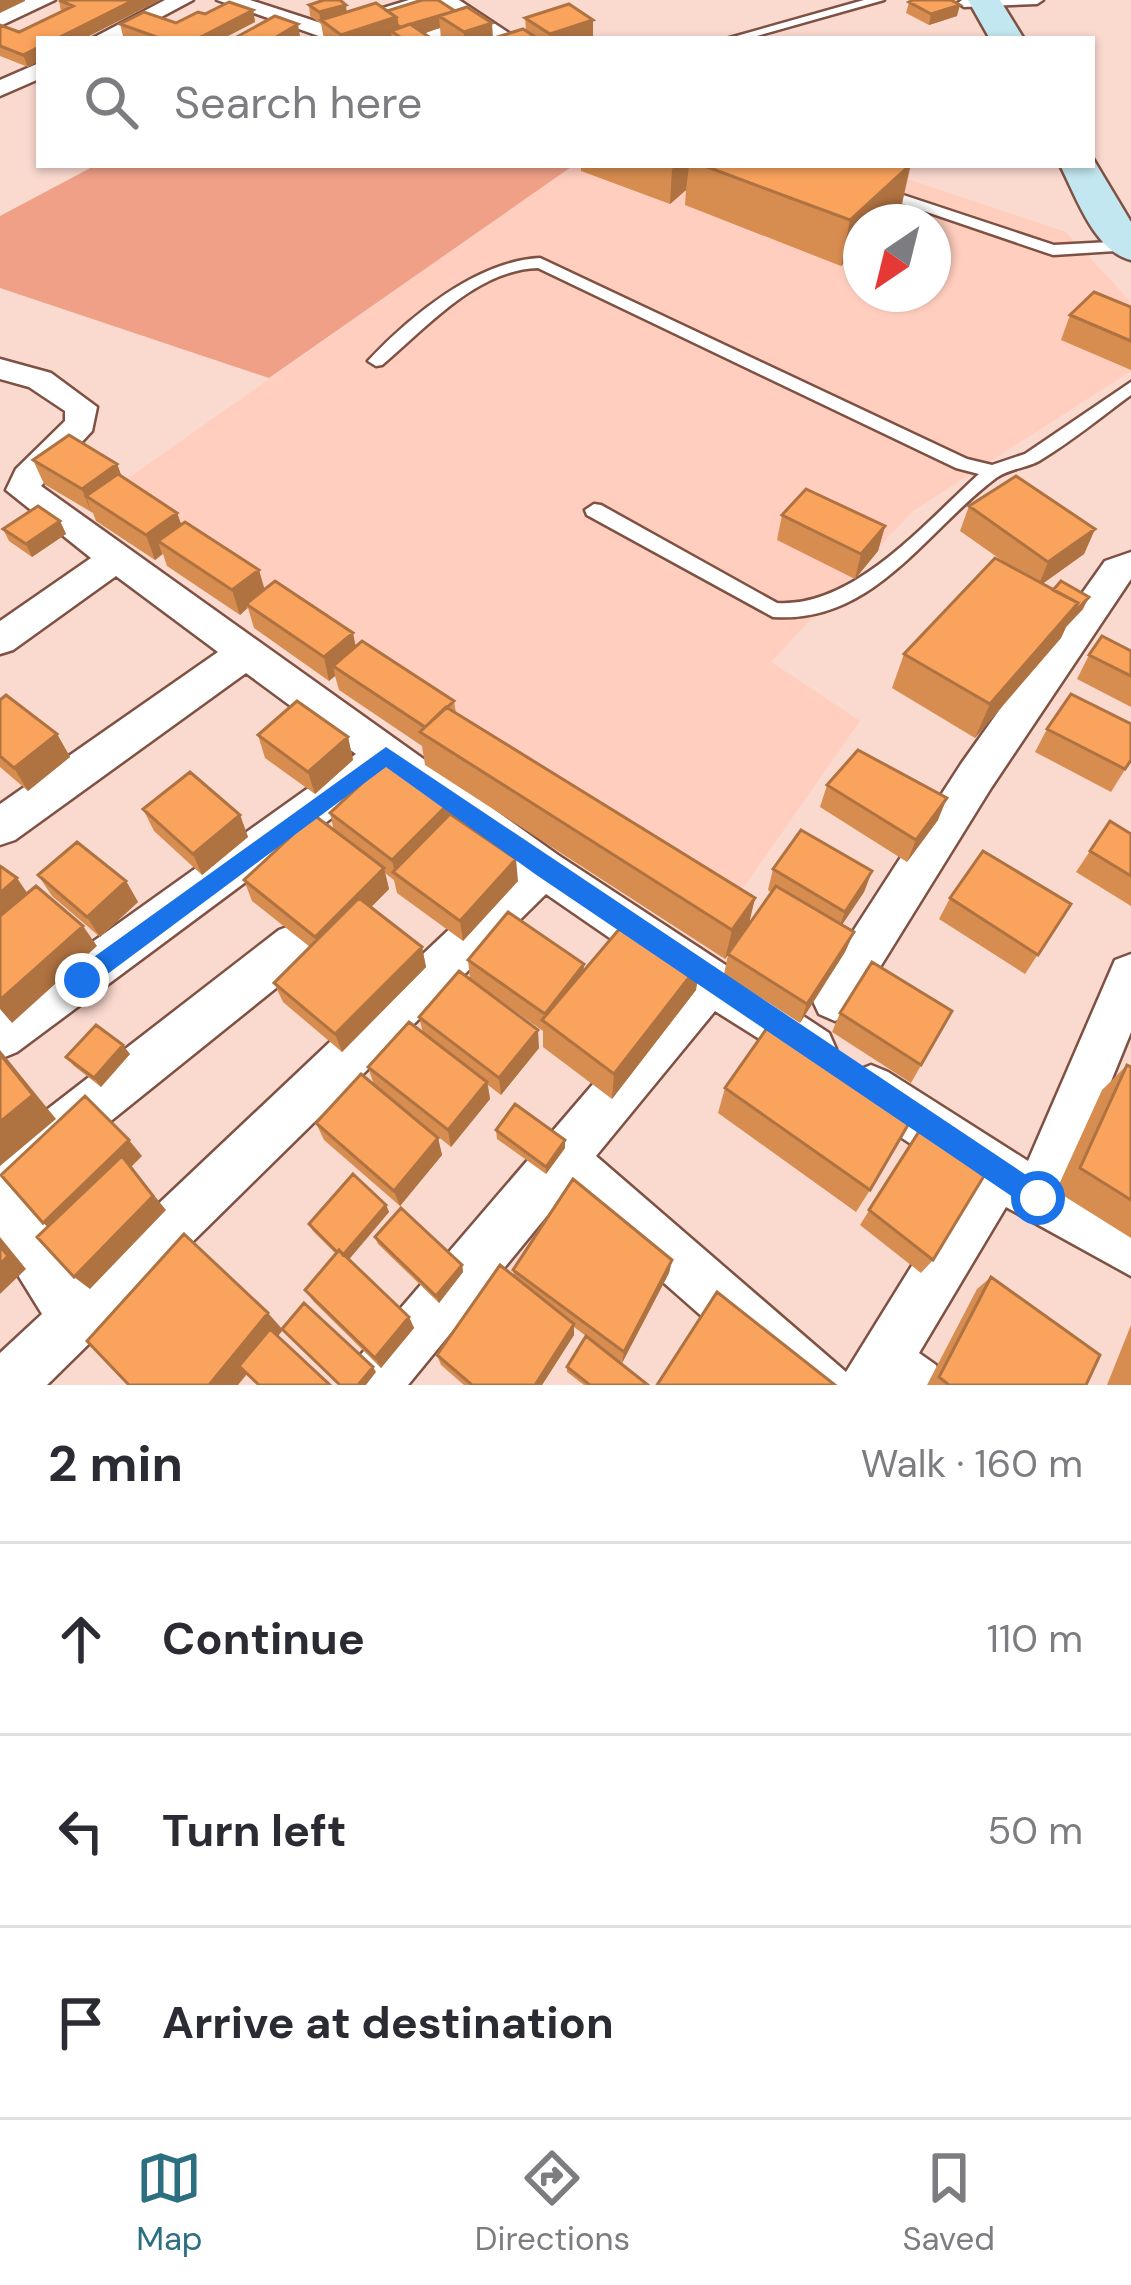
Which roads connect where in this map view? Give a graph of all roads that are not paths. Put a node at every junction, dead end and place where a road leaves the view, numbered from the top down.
1 (44, 0) edge
2 (182, 0) edge
3 (432, 0) edge
4 (444, 0) edge
5 (878, 0) edge
6 (1037, 0) edge
7 (239, 1) edge
8 (974, 2) edge
9 (0, 19) edge
10 (478, 21) junction
11 (108, 36) edge
12 (431, 36) edge
13 (502, 36) edge
14 (743, 36) edge
15 (981, 36) edge
16 (1004, 36) edge
17 (36, 71) edge
18 (0, 89) edge
19 (1047, 168) edge
20 (1081, 168) edge
21 (849, 180) edge
22 (1122, 231) edge
23 (376, 361) dead end
24 (0, 369) edge
25 (1131, 387) edge
26 (993, 471) junction
27 (594, 510) dead end
28 (116, 558) junction
29 (1131, 565) edge
30 (0, 640) edge
31 (247, 652) junction
32 (386, 755) junction
33 (0, 827) edge
34 (543, 868) junction
35 (295, 945) edge
36 (1131, 975) edge
37 (711, 981) junction
38 (835, 999) dead end
39 (0, 1036) edge
40 (563, 1161) junction
41 (0, 1178) edge
42 (1018, 1186) junction
43 (0, 1198) edge
44 (1131, 1250) edge
45 (76, 1319) junction
46 (393, 1377) edge
47 (889, 1377) edge
48 (26, 1382) edge
49 (823, 1385) edge

1 - 9 street
2 - 11 street
3 - 7 street
4 - 10 street
5 - 14 lane
6 - 8 lane
8 - 15 main road
8 - 16 main road
10 - 12 street
10 - 13 street
17 - 18 street
19 - 22 main road
20 - 22 main road
21 - 22 lane
23 - 26 lane
24 - 28 street
25 - 26 lane
26 - 27 lane
28 - 30 street
28 - 31 street
29 - 38 street
31 - 32 street
31 - 33 street
32 - 34 street
32 - 39 street
34 - 37 street
34 - 45 street
35 - 41 street
36 - 42 street
37 - 40 street
37 - 42 street
40 - 46 street
40 - 49 street
42 - 44 street
42 - 47 street
43 - 45 street
45 - 48 street

